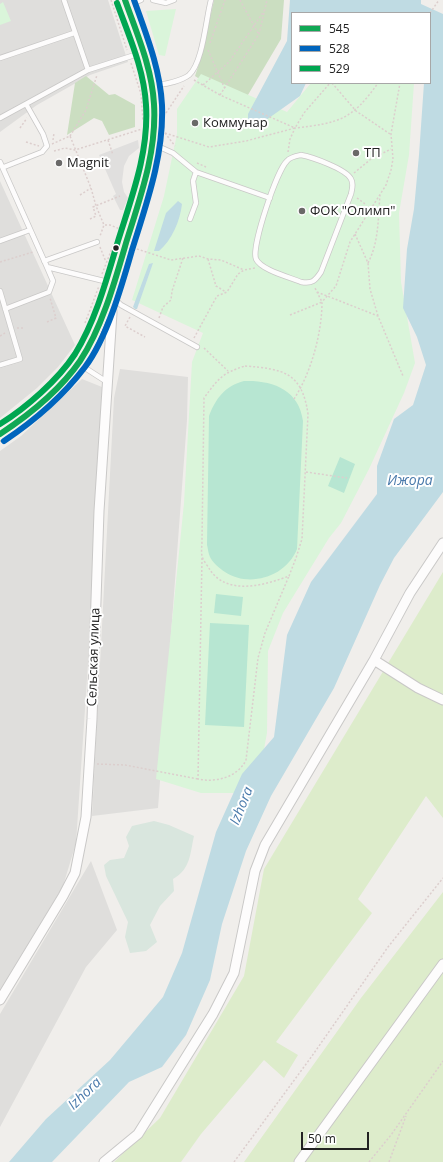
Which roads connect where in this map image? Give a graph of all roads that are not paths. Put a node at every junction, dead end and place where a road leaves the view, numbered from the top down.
1 (64, 0) edge
2 (141, 0) edge
3 (153, 0) edge
4 (174, 0) edge
5 (211, 0) edge
6 (126, 3) edge
7 (74, 33) junction
8 (143, 52) junction
9 (0, 58) edge
10 (88, 70) junction
11 (152, 86) junction
12 (26, 104) junction
13 (0, 118) edge
14 (152, 143) junction
15 (0, 162) edge
16 (4, 166) junction
17 (196, 172) junction
18 (270, 198) junction
19 (190, 219) dead end
20 (30, 230) junction
21 (0, 241) edge
22 (98, 244) road end
23 (44, 261) junction
24 (47, 267) junction
25 (112, 289) junction
26 (0, 291) edge
27 (5, 309) junction
28 (197, 347) dead end
29 (78, 363) junction
30 (0, 365) edge
31 (107, 382) junction
32 (0, 434) edge
33 (443, 543) edge
34 (374, 660) junction
35 (443, 700) edge
36 (443, 964) edge
37 (0, 1000) edge
38 (104, 1162) edge
39 (298, 1162) edge

1 - 7 lane
2 - 6 lane
3 - 4 lane
5 - 11 lane
6 - 8 main road
7 - 9 lane
7 - 10 lane
8 - 10 lane
8 - 11 main road
10 - 12 lane
11 - 14 main road
12 - 13 lane
12 - 16 lane
14 - 17 lane
14 - 25 main road
15 - 16 lane
16 - 20 lane
17 - 18 lane
17 - 19 lane
18 - 18 lane
20 - 21 lane
20 - 23 lane
22 - 23 lane
23 - 24 lane
24 - 25 lane
24 - 27 lane
25 - 28 lane
25 - 29 main road
25 - 31 street, Сельская улица
26 - 27 lane
27 - 30 lane
29 - 31 lane
29 - 32 main road
31 - 37 street, Сельская улица
33 - 34 street
34 - 35 street
34 - 38 street
36 - 39 street

